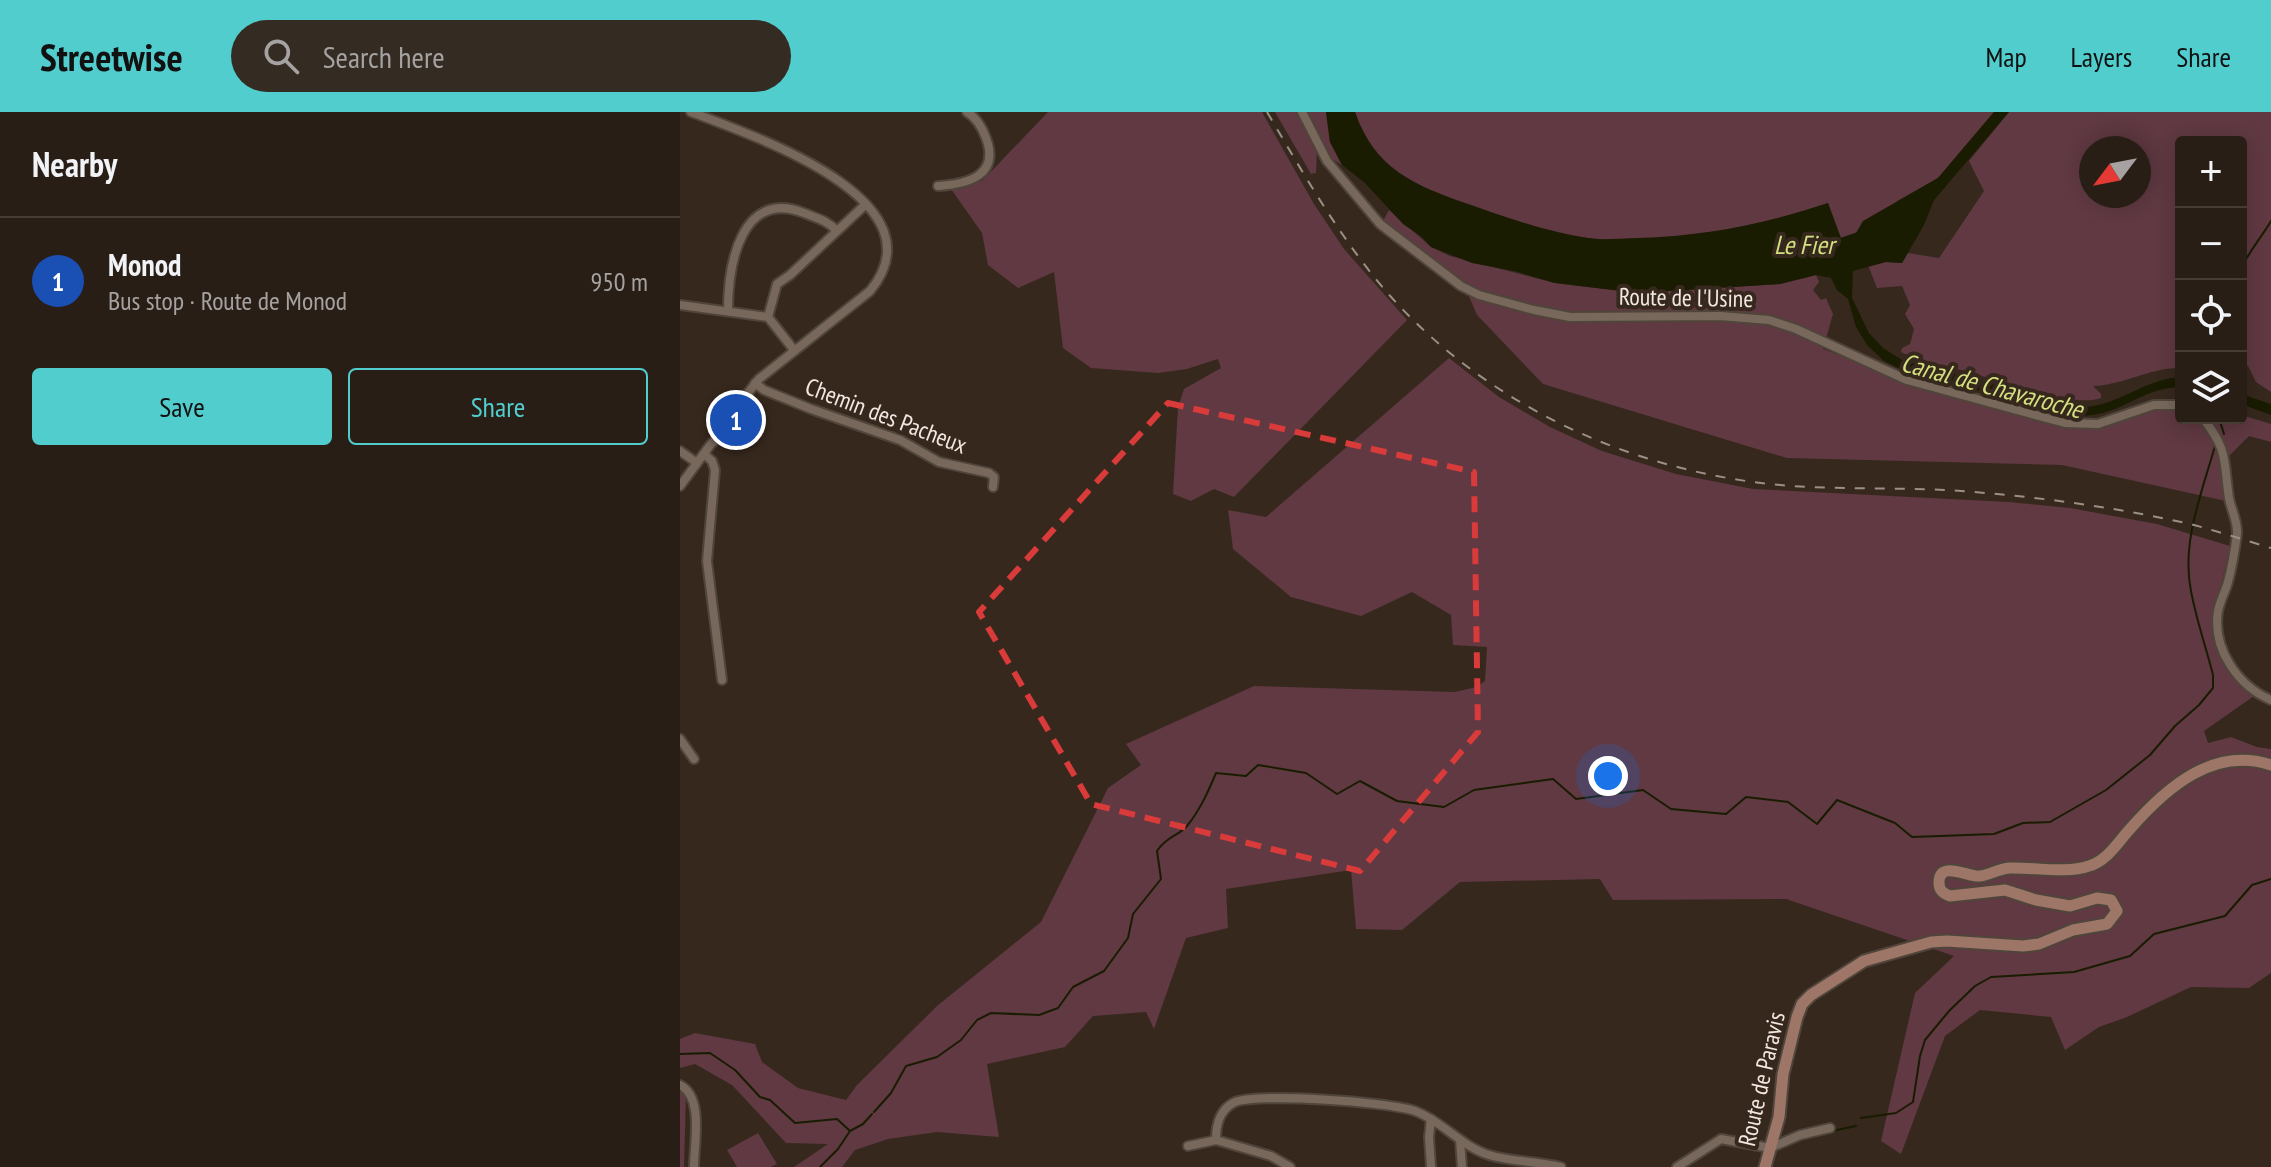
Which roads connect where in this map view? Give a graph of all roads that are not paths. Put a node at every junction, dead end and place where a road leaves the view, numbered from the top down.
1 (691, 112) edge
2 (967, 112) edge
3 (1302, 112) edge
4 (938, 186) dead end
5 (866, 204) junction
6 (837, 231) junction
7 (680, 305) edge
8 (728, 311) junction
9 (768, 317) junction
10 (794, 350) junction
11 (755, 383) junction
12 (2175, 405) edge
13 (2207, 424) edge
14 (680, 451) edge
15 (704, 454) junction
16 (697, 463) junction
17 (680, 486) edge
18 (993, 487) dead end
19 (722, 680) dead end
20 (2271, 700) edge
21 (680, 739) edge
22 (694, 759) dead end
23 (2271, 765) edge
24 (680, 1085) edge
25 (1431, 1119) junction
26 (1830, 1128) dead end
27 (1216, 1140) junction
28 (1460, 1140) junction
29 (1188, 1146) dead end
30 (1770, 1148) junction
31 (694, 1167) edge
32 (1290, 1167) edge
33 (1431, 1167) edge
34 (1462, 1167) edge
35 (1561, 1167) edge
36 (1677, 1167) edge
37 (1765, 1167) edge

1 - 5 street
2 - 4 street
3 - 12 street, Route de l'Usine
5 - 6 street
5 - 10 street
6 - 8 street
6 - 9 street
7 - 8 street
8 - 9 street
9 - 10 street
10 - 11 street
11 - 15 street
11 - 18 street, Chemin des Pacheux
13 - 20 street
14 - 16 street
15 - 16 street
15 - 19 street
16 - 17 street
21 - 22 street
23 - 30 street, Route de Paravis
24 - 31 street
25 - 27 street
25 - 28 street
25 - 33 street
26 - 30 street
27 - 29 street
27 - 32 street
28 - 34 street
28 - 35 street
30 - 36 street
30 - 37 street, Route de Paravis

